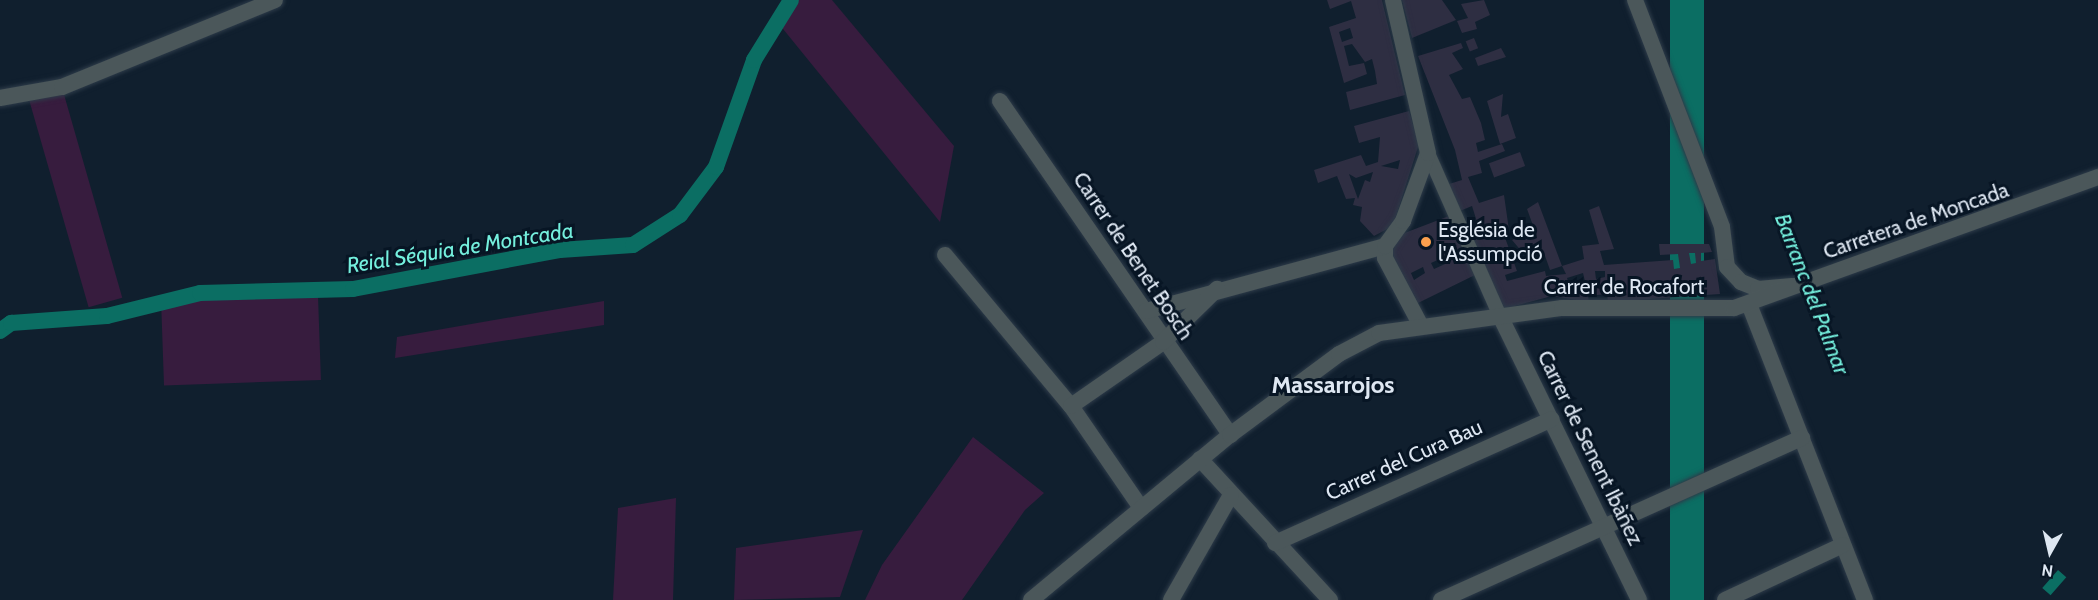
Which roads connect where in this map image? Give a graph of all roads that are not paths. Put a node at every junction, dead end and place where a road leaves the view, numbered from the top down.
1 (274, 0) edge
2 (1394, 0) edge
3 (1635, 0) edge
4 (0, 98) edge
5 (1000, 101) dead end
6 (1428, 153) junction
7 (2098, 177) edge
8 (1384, 246) junction
9 (945, 255) dead end
10 (1219, 287) junction
11 (1755, 296) junction
12 (1146, 310) junction
13 (1500, 316) junction
14 (1419, 324) junction
15 (1163, 342) junction
16 (1071, 406) junction
17 (1552, 419) junction
18 (1230, 435) junction
19 (1802, 438) junction
20 (1200, 459) junction
21 (1231, 495) junction
22 (1141, 508) junction
23 (1605, 527) junction
24 (1275, 543) junction
25 (1843, 545) junction
26 (1031, 600) edge
27 (1171, 600) edge
28 (1330, 600) edge
29 (1442, 600) edge
30 (1639, 600) edge
31 (1725, 600) edge
32 (1865, 600) edge

1 - 4 street
2 - 6 street
3 - 11 street
5 - 12 street, Carrer de Benet Bosch
6 - 8 street
6 - 13 street
7 - 11 street, Carretera de Moncada
8 - 10 street
8 - 14 street
9 - 16 street
10 - 12 street
10 - 15 street
11 - 13 street, Carrer de Rocafort
11 - 19 street
12 - 15 street, Carrer de Benet Bosch
13 - 14 street, Carrer de Rocafort
13 - 17 street, Carrer de Senent Ibàñez
14 - 18 street, Carrer de Rocafort
15 - 16 street
15 - 18 street, Carrer de Benet Bosch
16 - 22 street
17 - 23 street, Carrer de Senent Ibàñez
17 - 24 street, Carrer del Cura Bau
18 - 20 street, Carrer de Rocafort
19 - 23 street
19 - 25 street
20 - 21 street
20 - 22 street, Carrer de Rocafort
21 - 24 street
21 - 27 street
22 - 26 street, Carrer de Rocafort
23 - 29 street
23 - 30 street, Carrer de Senent Ibàñez
24 - 28 street
25 - 31 street
25 - 32 street

